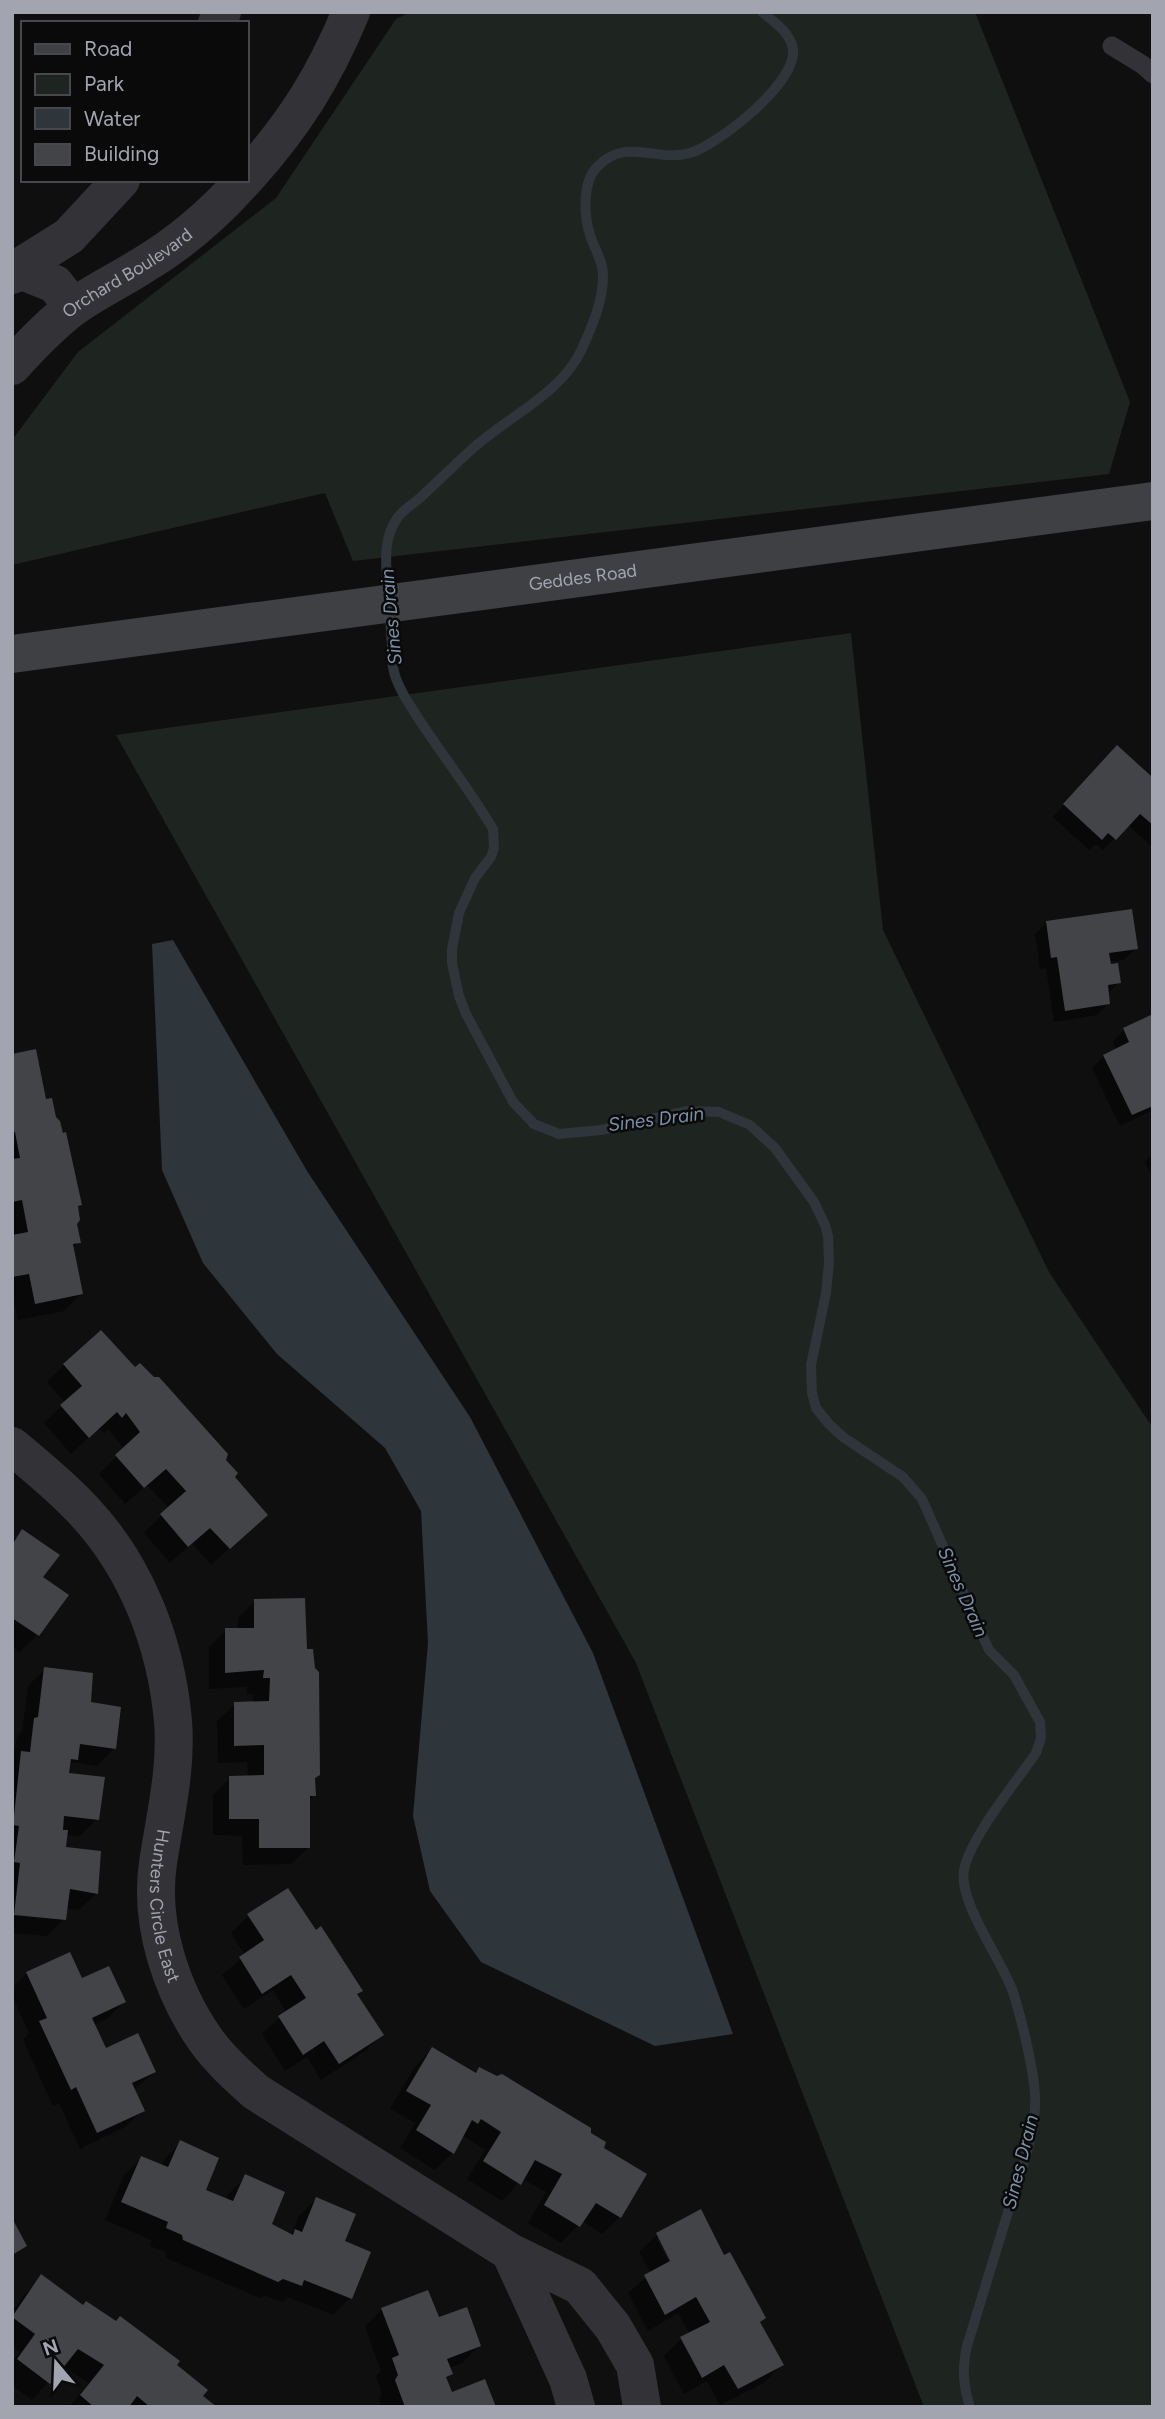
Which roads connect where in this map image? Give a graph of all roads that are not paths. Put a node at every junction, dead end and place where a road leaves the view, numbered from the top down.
1 (351, 12) edge
2 (1112, 46) dead end
3 (1153, 74) edge
4 (248, 176) edge
5 (119, 182) edge
6 (242, 182) edge
7 (14, 270) edge
8 (73, 307) junction
9 (12, 366) edge
10 (1153, 500) edge
11 (12, 654) edge
12 (12, 1446) edge
13 (509, 2252) junction
14 (576, 2407) edge
15 (642, 2407) edge

1 - 4 street, Orchard Boulevard
2 - 3 lane
5 - 7 street
6 - 8 street, Orchard Boulevard
7 - 8 street
8 - 9 street, Orchard Boulevard
10 - 11 main road, Geddes Road
12 - 13 street, Hunters Circle East
13 - 14 street
13 - 15 street, Hunters Circle East

